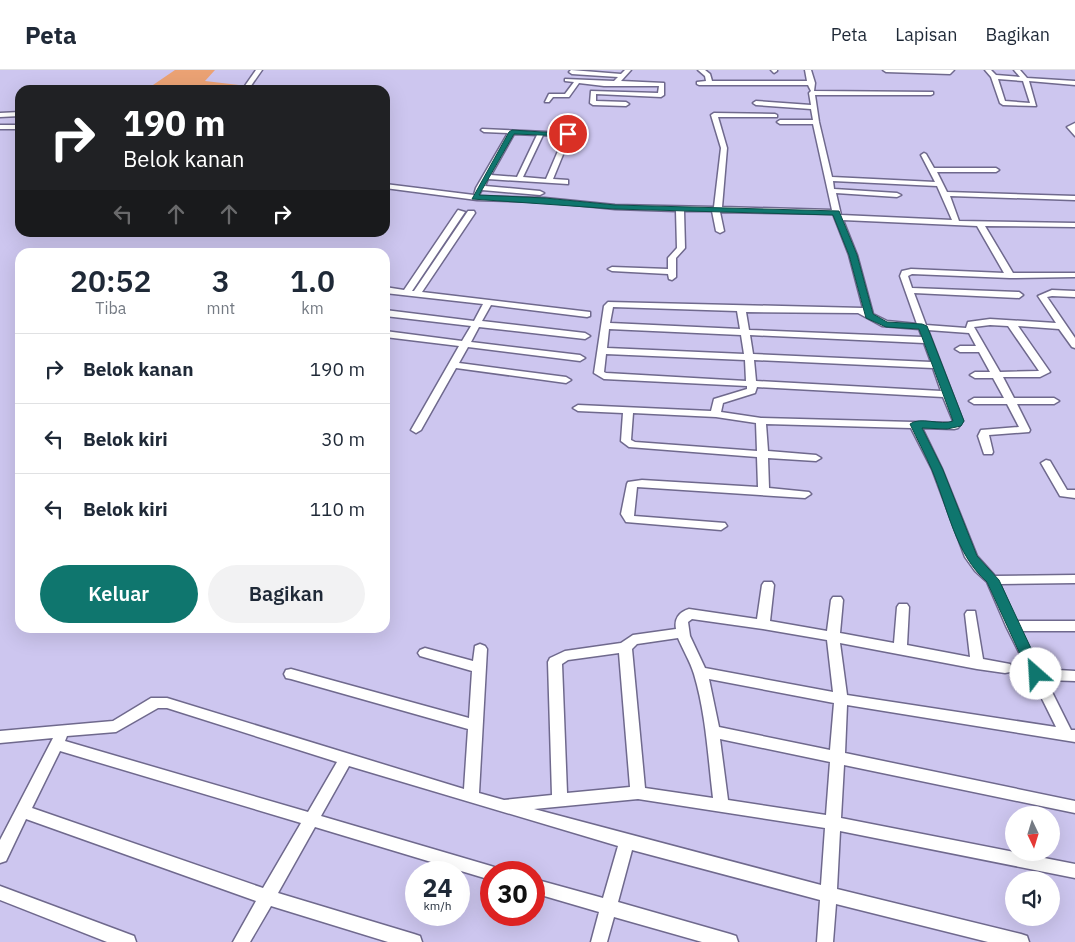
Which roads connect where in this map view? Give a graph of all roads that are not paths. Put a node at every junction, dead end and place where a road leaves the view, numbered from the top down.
1 (259, 70) edge
2 (574, 70) edge
3 (628, 70) edge
4 (701, 70) edge
5 (808, 70) edge
6 (886, 70) edge
7 (951, 70) edge
8 (988, 70) edge
9 (1017, 70) edge
10 (622, 76) junction
11 (994, 77) junction
12 (567, 80) dead end
13 (1024, 80) junction
14 (578, 81) junction
15 (758, 82) junction
16 (616, 83) junction
17 (699, 83) dead end
18 (709, 83) junction
19 (812, 83) junction
20 (879, 83) dead end
21 (1075, 83) edge
22 (249, 85) edge
23 (812, 93) junction
24 (889, 93) junction
25 (931, 93) dead end
26 (547, 102) dead end
27 (626, 104) dead end
28 (815, 107) junction
29 (15, 114) edge
30 (0, 115) edge
31 (816, 122) junction
32 (1075, 125) edge
33 (15, 127) edge
34 (0, 128) edge
35 (484, 130) dead end
36 (512, 132) junction
37 (541, 133) junction
38 (1075, 134) edge
39 (924, 155) dead end
40 (946, 161) dead end
41 (932, 170) junction
42 (954, 170) junction
43 (996, 170) dead end
44 (486, 177) junction
45 (519, 179) junction
46 (829, 180) junction
47 (549, 181) junction
48 (565, 182) dead end
49 (940, 184) junction
50 (390, 187) edge
51 (480, 188) junction
52 (832, 191) junction
53 (554, 194) dead end
54 (945, 194) junction
55 (897, 196) dead end
56 (1075, 198) edge
57 (475, 199) junction
58 (680, 209) junction
59 (716, 211) junction
60 (461, 212) junction
61 (471, 213) junction
62 (837, 215) junction
63 (956, 222) junction
64 (980, 224) junction
65 (1075, 225) edge
66 (720, 232) dead end
67 (432, 255) junction
68 (442, 256) junction
69 (612, 269) dead end
70 (1010, 276) junction
71 (1074, 281) edge
72 (909, 290) junction
73 (390, 291) edge
74 (406, 293) junction
75 (416, 294) junction
76 (1075, 294) edge
77 (1019, 295) dead end
78 (488, 302) junction
79 (741, 309) junction
80 (390, 314) edge
81 (587, 314) dead end
82 (869, 316) junction
83 (476, 323) junction
84 (1011, 323) junction
85 (606, 326) junction
86 (922, 326) junction
87 (1060, 326) junction
88 (972, 331) junction
89 (746, 332) junction
90 (390, 335) edge
91 (585, 336) dead end
92 (928, 340) junction
93 (465, 344) junction
94 (1075, 345) edge
95 (960, 349) dead end
96 (982, 349) junction
97 (602, 351) junction
98 (749, 357) junction
99 (580, 358) dead end
100 (936, 364) junction
101 (453, 365) junction
102 (975, 375) dead end
103 (998, 375) junction
104 (566, 380) dead end
105 (753, 385) junction
106 (947, 394) junction
107 (974, 401) dead end
108 (1011, 401) junction
109 (1054, 402) dead end
110 (578, 408) dead end
111 (628, 410) junction
112 (716, 414) junction
113 (760, 420) junction
114 (915, 424) junction
115 (416, 430) dead end
116 (988, 452) dead end
117 (762, 454) junction
118 (816, 458) dead end
119 (1046, 463) dead end
120 (764, 491) junction
121 (806, 494) dead end
122 (1075, 494) edge
123 (721, 526) dead end
124 (1075, 579) edge
125 (992, 580) junction
126 (768, 585) dead end
127 (837, 600) dead end
128 (902, 607) dead end
129 (971, 614) dead end
130 (762, 624) junction
131 (1012, 626) junction
132 (1075, 626) edge
133 (681, 633) junction
134 (832, 638) junction
135 (625, 647) junction
136 (480, 649) dead end
137 (900, 650) junction
138 (425, 653) dead end
139 (977, 664) junction
140 (479, 668) junction
141 (1005, 668) dead end
142 (700, 672) junction
143 (291, 674) dead end
144 (1036, 674) junction
145 (1075, 676) edge
146 (841, 699) junction
147 (476, 725) junction
148 (713, 732) junction
149 (1071, 736) edge
150 (0, 737) edge
151 (60, 738) junction
152 (837, 758) junction
153 (346, 759) junction
154 (638, 792) junction
155 (471, 797) junction
156 (560, 800) junction
157 (721, 804) junction
158 (502, 806) junction
159 (1075, 807) edge
160 (23, 811) junction
161 (311, 821) junction
162 (833, 823) junction
163 (627, 841) junction
164 (0, 856) edge
165 (480, 870) edge
166 (1075, 871) edge
167 (545, 889) edge
168 (0, 893) edge
169 (828, 896) junction
170 (267, 897) junction
171 (609, 907) junction
172 (128, 942) edge
173 (241, 942) edge
174 (414, 942) edge
175 (599, 942) edge
176 (730, 942) edge
177 (826, 942) edge
178 (1021, 942) edge

1 - 22 street
2 - 10 street
3 - 10 street
4 - 18 street
5 - 19 street
6 - 7 street
8 - 11 street
9 - 13 street
10 - 16 street
11 - 13 street
11 - 13 street
12 - 14 street
13 - 21 street
14 - 16 street
14 - 26 street
15 - 18 street
15 - 19 street
15 - 28 street
16 - 27 street
17 - 18 street
19 - 23 street
20 - 24 street
23 - 24 street
23 - 28 street
24 - 25 street
28 - 31 street
29 - 30 street
31 - 46 street
31 - 59 street
32 - 38 street
33 - 34 street
35 - 36 street
36 - 37 street
36 - 44 street
37 - 45 street
37 - 47 street
39 - 41 street
40 - 42 street
41 - 42 street
41 - 49 street
42 - 43 street
44 - 45 street
44 - 51 street
45 - 47 street
46 - 49 street
46 - 52 street
47 - 48 street
49 - 54 street
50 - 57 street
51 - 53 street
51 - 57 street
52 - 55 street
52 - 62 street
54 - 56 street
54 - 63 street
57 - 58 street
57 - 60 street
57 - 61 street
58 - 59 street
58 - 69 street
59 - 62 street
59 - 66 street
60 - 61 street
60 - 67 street
61 - 68 street
62 - 63 street
62 - 82 street
63 - 64 street
64 - 65 street
64 - 70 street
67 - 68 street
67 - 74 street
68 - 75 street
70 - 71 street
70 - 72 street
72 - 77 street
72 - 86 street
73 - 74 street
74 - 75 street
75 - 78 street
76 - 87 street
78 - 81 street
78 - 83 street
79 - 82 street
79 - 85 street
79 - 89 street
80 - 83 street
82 - 86 street
83 - 91 street
83 - 93 street
84 - 87 street
84 - 88 street
84 - 103 street
85 - 89 street
85 - 97 street
86 - 88 street
86 - 92 street
87 - 94 street
88 - 96 street
89 - 92 street
89 - 98 street
90 - 93 street
92 - 100 street
93 - 99 street
93 - 101 street
95 - 96 street
96 - 103 street
97 - 98 street
97 - 105 street
98 - 100 street
98 - 105 street
100 - 106 street
101 - 104 street
101 - 115 street
102 - 103 street
103 - 108 street
105 - 106 street
105 - 112 street
106 - 114 street
107 - 108 street
108 - 109 street
108 - 116 street
110 - 111 street
111 - 112 street
111 - 117 street
112 - 113 street
113 - 114 street
113 - 117 street
114 - 125 street
117 - 118 street
117 - 120 street
119 - 122 street
120 - 121 street
120 - 123 street
124 - 125 street
125 - 131 street
126 - 130 street
127 - 134 street
128 - 137 street
129 - 139 street
130 - 133 street
130 - 134 street
131 - 132 street
131 - 144 street
133 - 135 street
133 - 142 street
134 - 137 street
134 - 146 street
135 - 154 street
135 - 156 street
136 - 140 street
137 - 139 street
138 - 140 street
139 - 141 street
140 - 147 street
142 - 146 street
142 - 148 street
143 - 147 street
144 - 145 street
144 - 149 street
146 - 149 street
146 - 152 street
147 - 155 street
148 - 152 street
148 - 157 street
150 - 151 street
151 - 153 street
151 - 160 street
151 - 161 street
152 - 159 street
152 - 162 street
153 - 155 street
153 - 161 street
154 - 156 street
154 - 157 street
155 - 158 street
156 - 158 street
157 - 162 street
158 - 163 street
160 - 164 street
160 - 170 street
161 - 165 street
161 - 170 street
162 - 166 street
162 - 169 street
163 - 169 street
163 - 171 street
167 - 171 street
168 - 172 street
169 - 177 street
169 - 178 street
170 - 173 street
170 - 174 street
171 - 175 street
171 - 176 street

